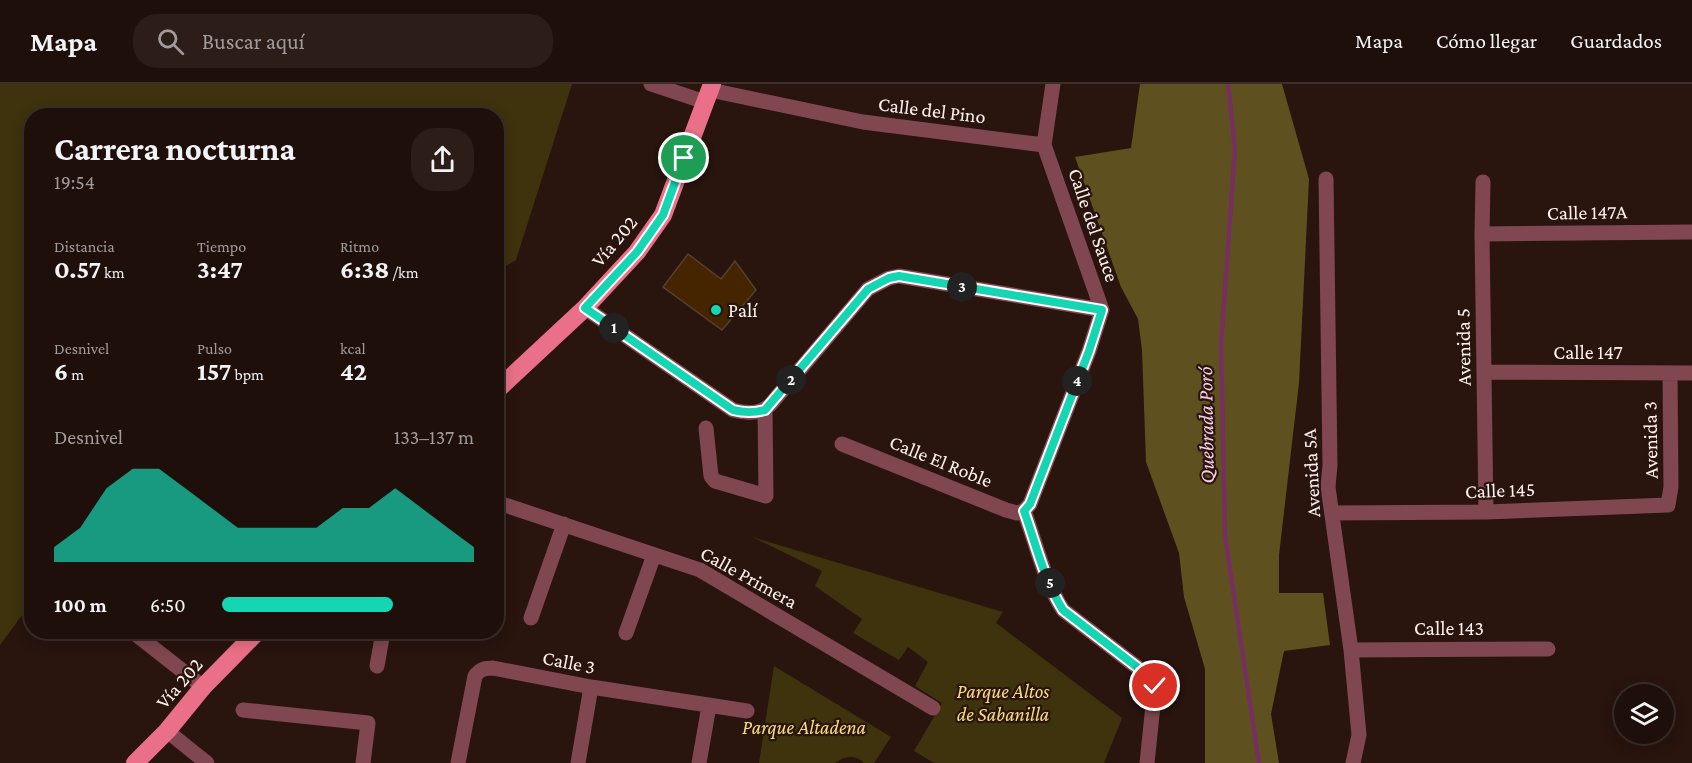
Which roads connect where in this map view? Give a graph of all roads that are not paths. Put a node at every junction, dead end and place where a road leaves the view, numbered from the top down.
1 (651, 84) edge
2 (1053, 84) edge
3 (709, 92) edge
4 (1044, 145) junction
5 (1326, 179) dead end
6 (1483, 182) dead end
7 (1692, 232) edge
8 (1482, 234) junction
9 (585, 308) junction
10 (1102, 310) junction
11 (1484, 372) junction
12 (1670, 373) junction
13 (1692, 373) edge
14 (504, 384) edge
15 (765, 410) junction
16 (706, 428) dead end
17 (842, 444) dead end
18 (504, 505) edge
19 (1668, 505) joint
20 (1024, 511) junction
21 (1486, 512) junction
22 (1332, 513) junction
23 (564, 524) junction
24 (654, 555) junction
25 (531, 618) dead end
26 (626, 633) dead end
27 (142, 639) edge
28 (250, 639) edge
29 (382, 639) edge
30 (1548, 649) dead end
31 (1351, 650) junction
32 (377, 666) dead end
33 (203, 687) junction
34 (591, 687) junction
35 (709, 706) junction
36 (933, 708) dead end
37 (243, 710) dead end
38 (747, 711) dead end
39 (167, 731) junction
40 (135, 763) edge
41 (207, 763) edge
42 (363, 763) edge
43 (458, 763) edge
44 (578, 763) edge
45 (699, 763) edge
46 (1147, 763) edge
47 (1353, 763) edge

1 - 3 street, Calle del Pino
2 - 4 street, Calle del Sauce
3 - 4 street, Calle del Pino
3 - 9 main road, Vía 202
4 - 10 street, Calle del Sauce
5 - 22 street, Avenida 5A
6 - 8 street, Avenida 5
7 - 8 street, Calle 147A
8 - 11 street, Avenida 5
9 - 14 main road, Vía 202
9 - 15 street
10 - 15 street
10 - 20 street, Calle del Sauce
11 - 12 street, Calle 147
11 - 21 street, Avenida 5
12 - 13 street, Calle 147
12 - 19 street, Avenida 3
15 - 16 street
17 - 20 street, Calle El Roble
18 - 23 street, Calle Primera
19 - 21 street, Calle 145
20 - 46 street
21 - 22 street, Calle 145
22 - 31 street, Avenida 5A
23 - 24 street, Calle Primera
23 - 25 street
24 - 26 street
24 - 36 street, Calle Primera
27 - 33 street
28 - 33 main road, Vía 202
29 - 32 street
30 - 31 street, Calle 143
31 - 47 street, Avenida 5A
33 - 39 main road, Vía 202
34 - 35 street, Calle 3
34 - 43 street, Calle 3
34 - 44 street
35 - 38 street, Calle 3
35 - 45 street
37 - 42 street
39 - 40 main road, Vía 202
39 - 41 street

